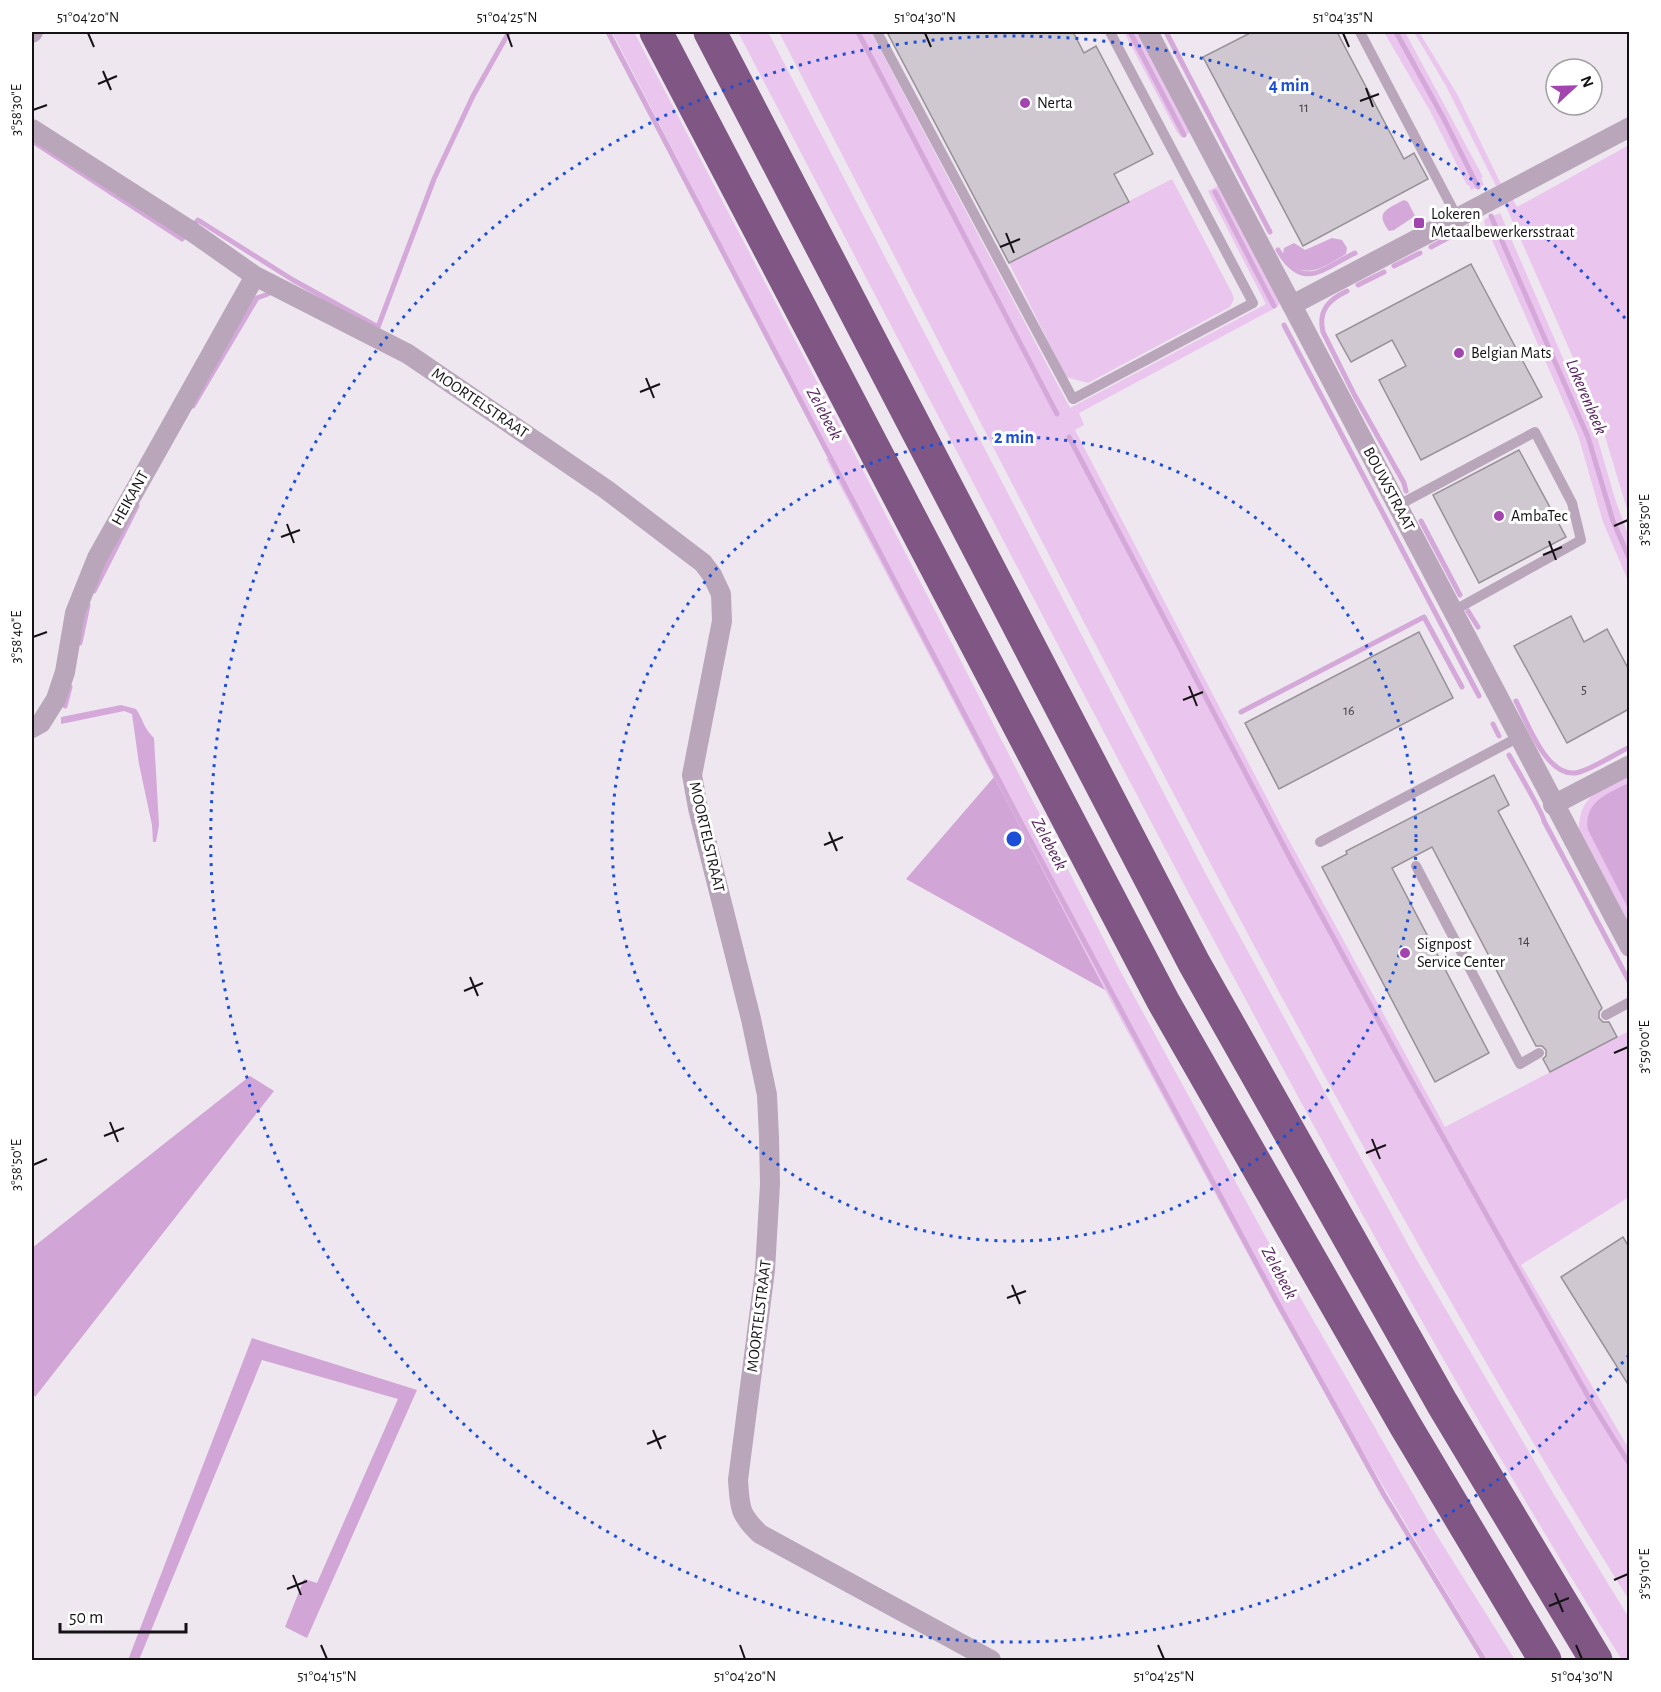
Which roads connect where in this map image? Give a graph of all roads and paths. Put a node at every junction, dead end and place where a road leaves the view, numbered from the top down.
1 (656, 32) edge
2 (710, 32) edge
3 (877, 32) edge
4 (1110, 32) edge
5 (1148, 32) edge
6 (1359, 32) edge
7 (1629, 127) edge
8 (32, 129) edge
9 (1457, 217) junction
10 (255, 276) junction
11 (1292, 304) junction
12 (1397, 506) junction
13 (1453, 611) junction
14 (32, 728) edge
15 (1519, 737) junction
16 (1629, 765) edge
17 (1553, 805) junction
18 (1320, 842) dead end
19 (1416, 866) dead end
20 (1629, 947) edge
21 (1629, 1002) edge
22 (1606, 1015) dead end
23 (1539, 1053) dead end
24 (991, 1660) edge
25 (1545, 1660) edge
26 (1596, 1660) edge

1 - 25 highway
2 - 26 highway
3 - 4 lane
5 - 11 street, BOUWSTRAAT
6 - 9 lane
7 - 9 street
8 - 10 street, MOORTELSTRAAT
9 - 11 street
10 - 14 street, HEIKANT
10 - 24 street, MOORTELSTRAAT
11 - 12 street, BOUWSTRAAT
12 - 13 street, BOUWSTRAAT
12 - 13 lane
13 - 15 street, BOUWSTRAAT
15 - 17 street, BOUWSTRAAT
15 - 18 lane
16 - 17 street
17 - 20 street, BOUWSTRAAT
19 - 23 lane
21 - 22 lane

